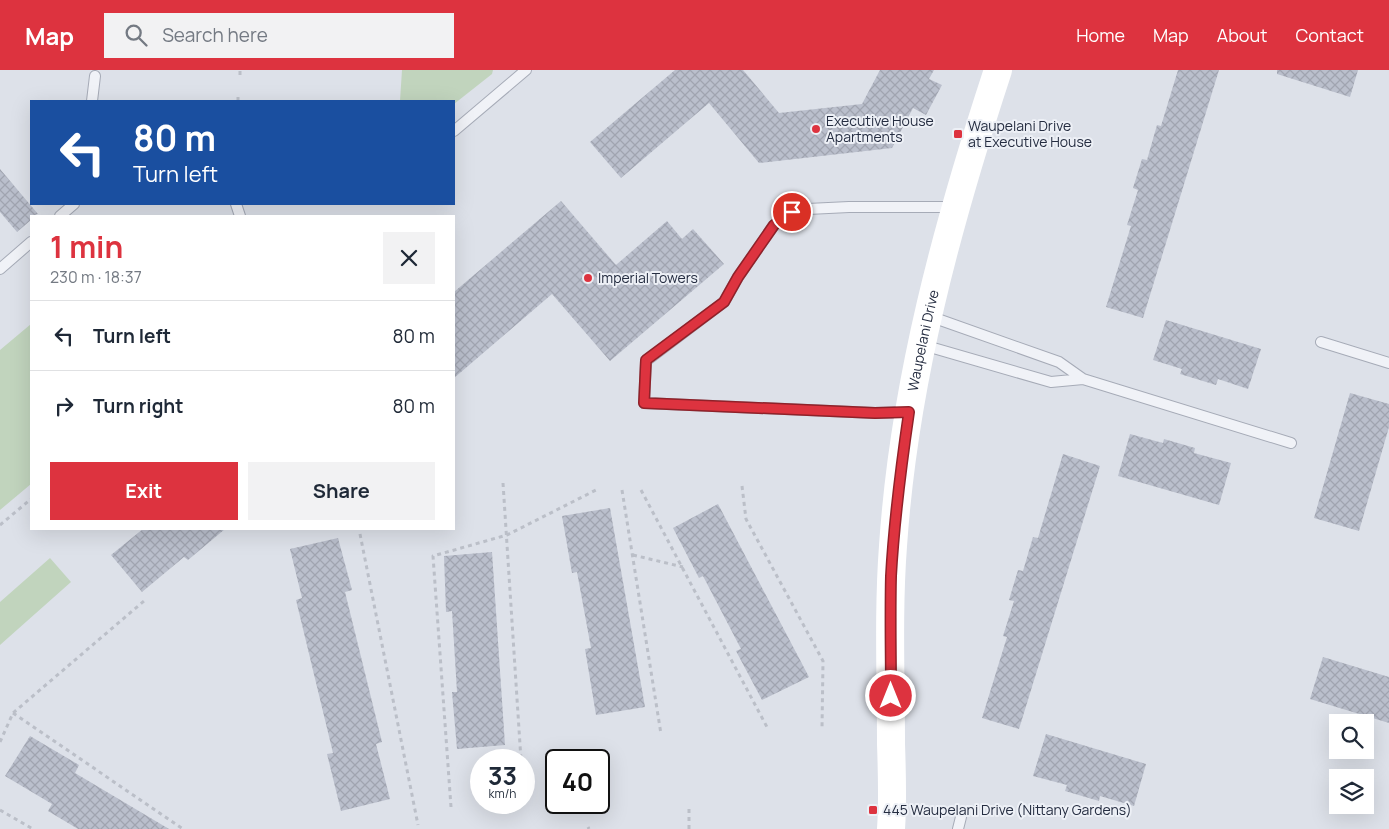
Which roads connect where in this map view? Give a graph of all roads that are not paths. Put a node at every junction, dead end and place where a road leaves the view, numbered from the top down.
1 (526, 70) edge
2 (998, 70) edge
3 (95, 76) dead end
4 (92, 100) edge
5 (455, 130) edge
6 (73, 205) edge
7 (956, 207) junction
8 (61, 215) edge
9 (30, 243) edge
10 (0, 268) edge
11 (927, 315) junction
12 (1321, 342) dead end
13 (921, 344) junction
14 (1389, 363) edge
15 (1083, 379) junction
16 (909, 412) junction
17 (1291, 443) dead end
18 (961, 817) dead end
19 (891, 829) edge
20 (958, 829) edge

1 - 5 lane
2 - 7 street, Waupelani Drive
3 - 4 lane
6 - 8 lane
7 - 11 street, Waupelani Drive
7 - 16 lane
9 - 10 lane
11 - 13 street, Waupelani Drive
11 - 15 lane
12 - 14 lane
13 - 15 lane
13 - 16 street, Waupelani Drive
15 - 17 lane
16 - 19 street, Waupelani Drive
18 - 20 lane

